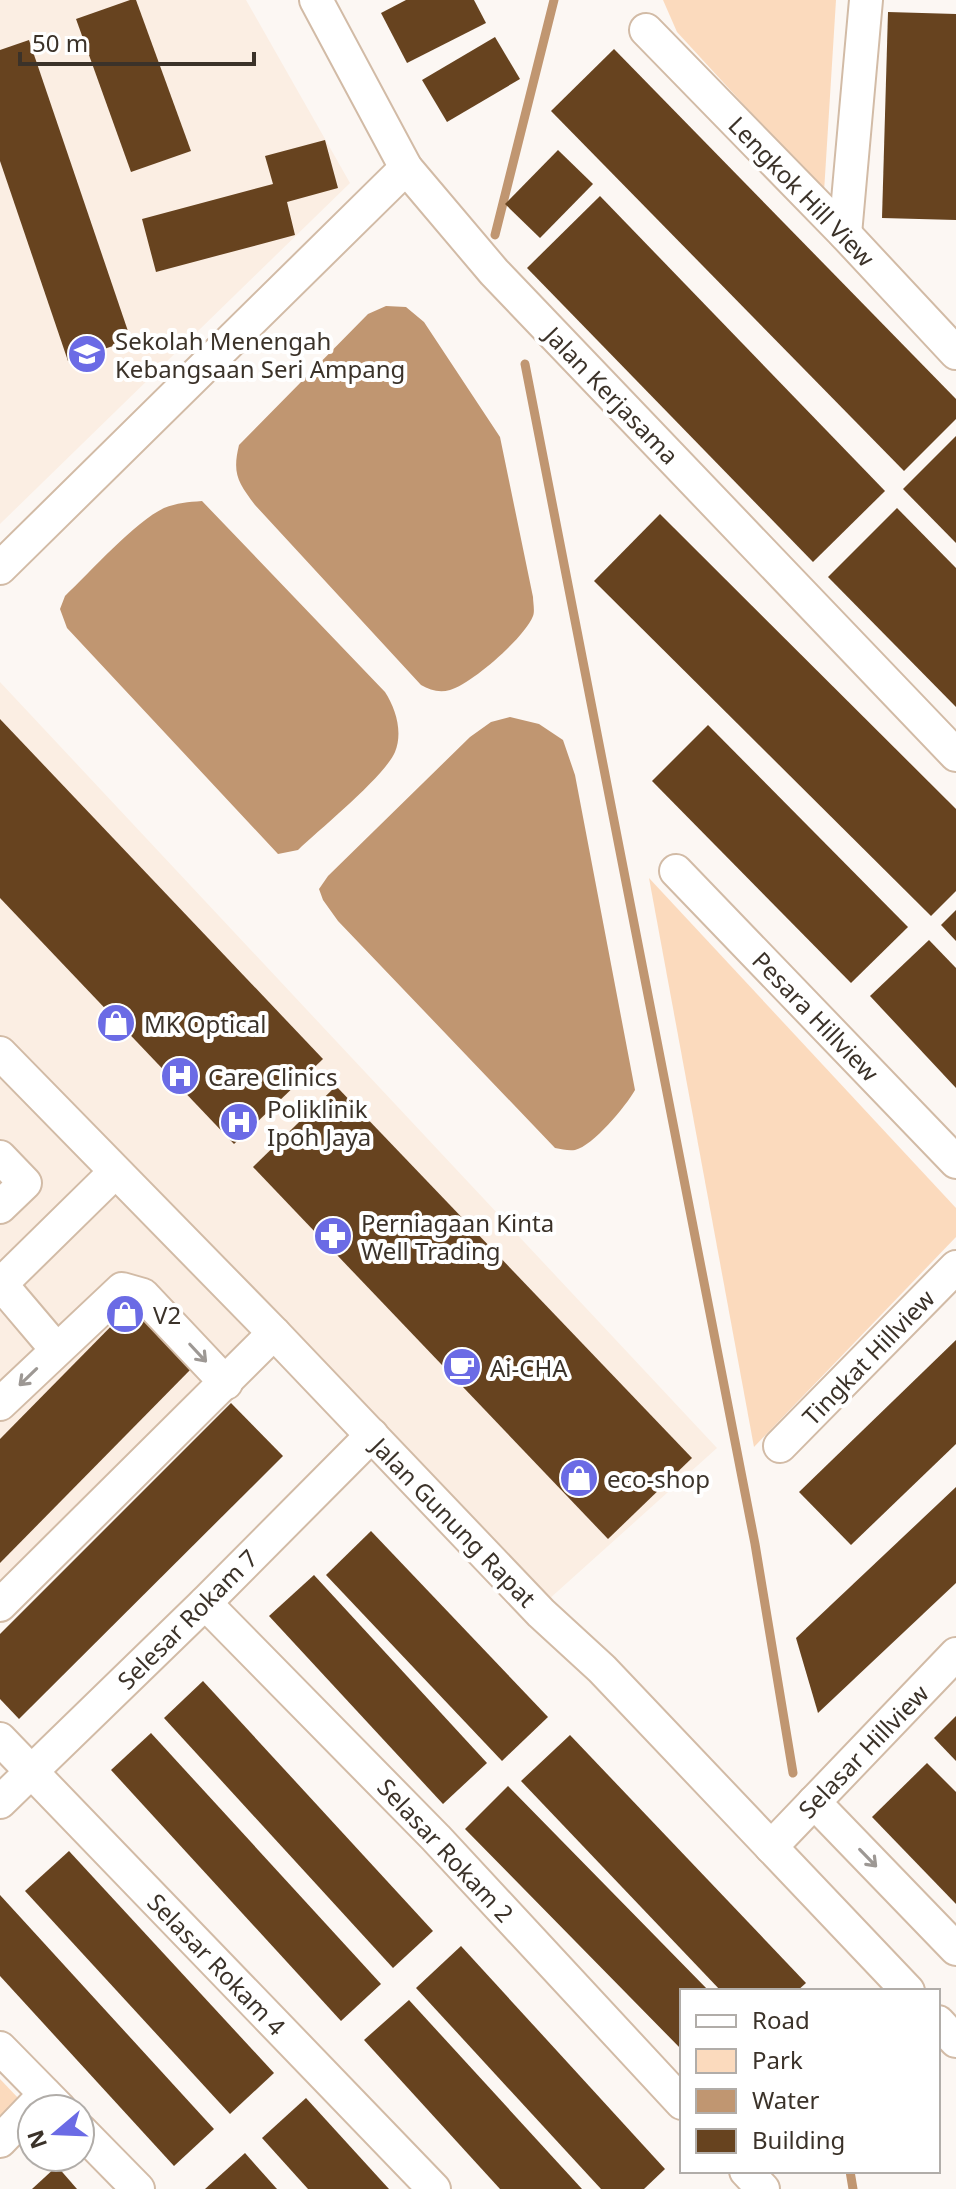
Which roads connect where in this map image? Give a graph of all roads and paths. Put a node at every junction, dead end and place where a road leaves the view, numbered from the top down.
1 (316, 0) edge
2 (866, 0) edge
3 (646, 30) dead end
4 (406, 168) junction
5 (845, 234) junction
6 (956, 353) edge
7 (0, 568) edge
8 (956, 755) edge
9 (676, 871) dead end
10 (0, 1053) edge
11 (0, 1157) edge
12 (956, 1162) edge
13 (114, 1173) junction
14 (0, 1207) edge
15 (956, 1267) edge
16 (0, 1284) edge
17 (274, 1333) junction
18 (56, 1349) junction
19 (226, 1383) junction
20 (0, 1404) edge
21 (372, 1435) junction
22 (780, 1446) dead end
23 (205, 1603) junction
24 (0, 1605) edge
25 (956, 1654) edge
26 (0, 1739) edge
27 (32, 1771) junction
28 (0, 1802) edge
29 (814, 1802) junction
30 (771, 1847) junction
31 (956, 1949) edge
32 (906, 1989) edge
33 (940, 2024) edge
34 (956, 2041) edge
35 (0, 2048) edge
36 (44, 2093) edge
37 (680, 2101) edge
38 (96, 2146) edge
39 (748, 2173) edge
40 (138, 2189) edge
41 (434, 2189) edge
42 (763, 2189) edge

1 - 4 street, Jalan Kerjasama
2 - 5 street
3 - 5 street, Lengkok Hill View
4 - 7 street
4 - 8 street, Jalan Kerjasama
5 - 6 street, Lengkok Hill View
9 - 12 street, Pesara Hillview
10 - 13 street, Jalan Gunung Rapat
11 - 14 street
13 - 16 street
13 - 17 street, Jalan Gunung Rapat
15 - 22 street, Tingkat Hillview
16 - 18 street
17 - 19 street
17 - 21 street, Jalan Gunung Rapat
18 -> 19 street
18 -> 20 street
19 - 24 street
21 - 23 street, Selesar Rokam 7
21 - 30 street, Jalan Gunung Rapat
23 - 27 street, Selesar Rokam 7
23 - 37 street, Selasar Rokam 2
25 - 29 street, Selasar Hillview
26 - 27 street, Selasar Rokam 4
27 - 28 street, Selesar Rokam 7
27 - 41 street, Selasar Rokam 4
29 - 30 street, Selasar Hillview
29 -> 31 street
30 - 32 street, Jalan Gunung Rapat
33 - 34 street
35 - 36 street
38 - 40 street
39 - 42 street

